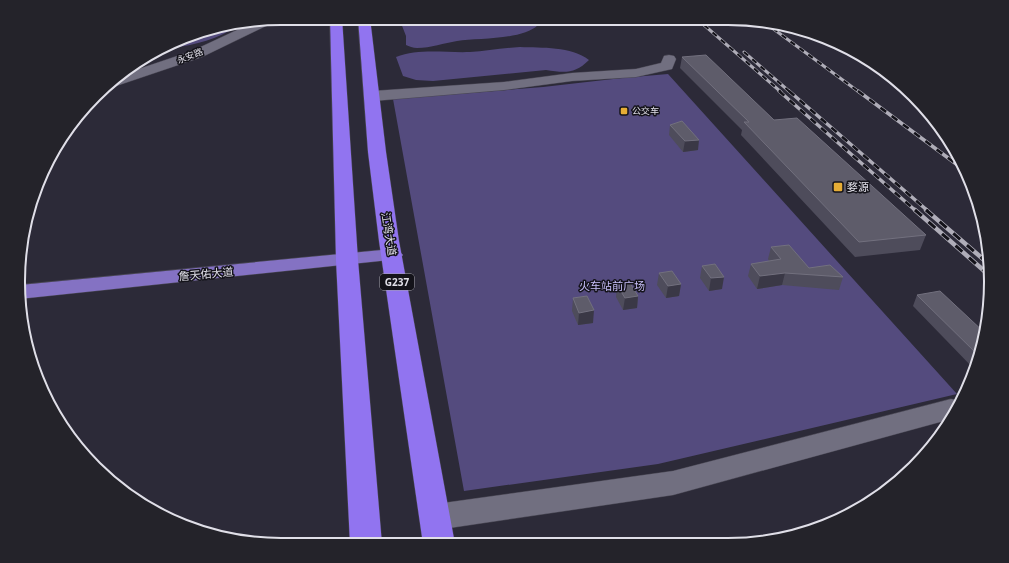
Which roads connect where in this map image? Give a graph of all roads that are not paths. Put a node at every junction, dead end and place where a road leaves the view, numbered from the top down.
1 (336, 25) edge
2 (365, 25) edge
3 (252, 27) edge
4 (669, 59) dead end
5 (124, 78) edge
6 (372, 96) junction
7 (391, 248) junction
8 (346, 253) junction
9 (25, 279) edge
10 (26, 291) edge
11 (950, 409) edge
12 (438, 531) edge
13 (366, 538) edge

1 - 8 highway
2 - 6 highway, 江湾大道 / G237
3 - 5 street, 永安路
4 - 6 street
6 - 7 highway, 江湾大道 / G237
7 - 8 main road, 詹天佑大道
7 - 12 highway, 江湾大道 / G237
8 - 9 main road, 詹天佑大道
8 - 10 main road, 詹天佑大道
8 - 13 highway
11 - 12 street

